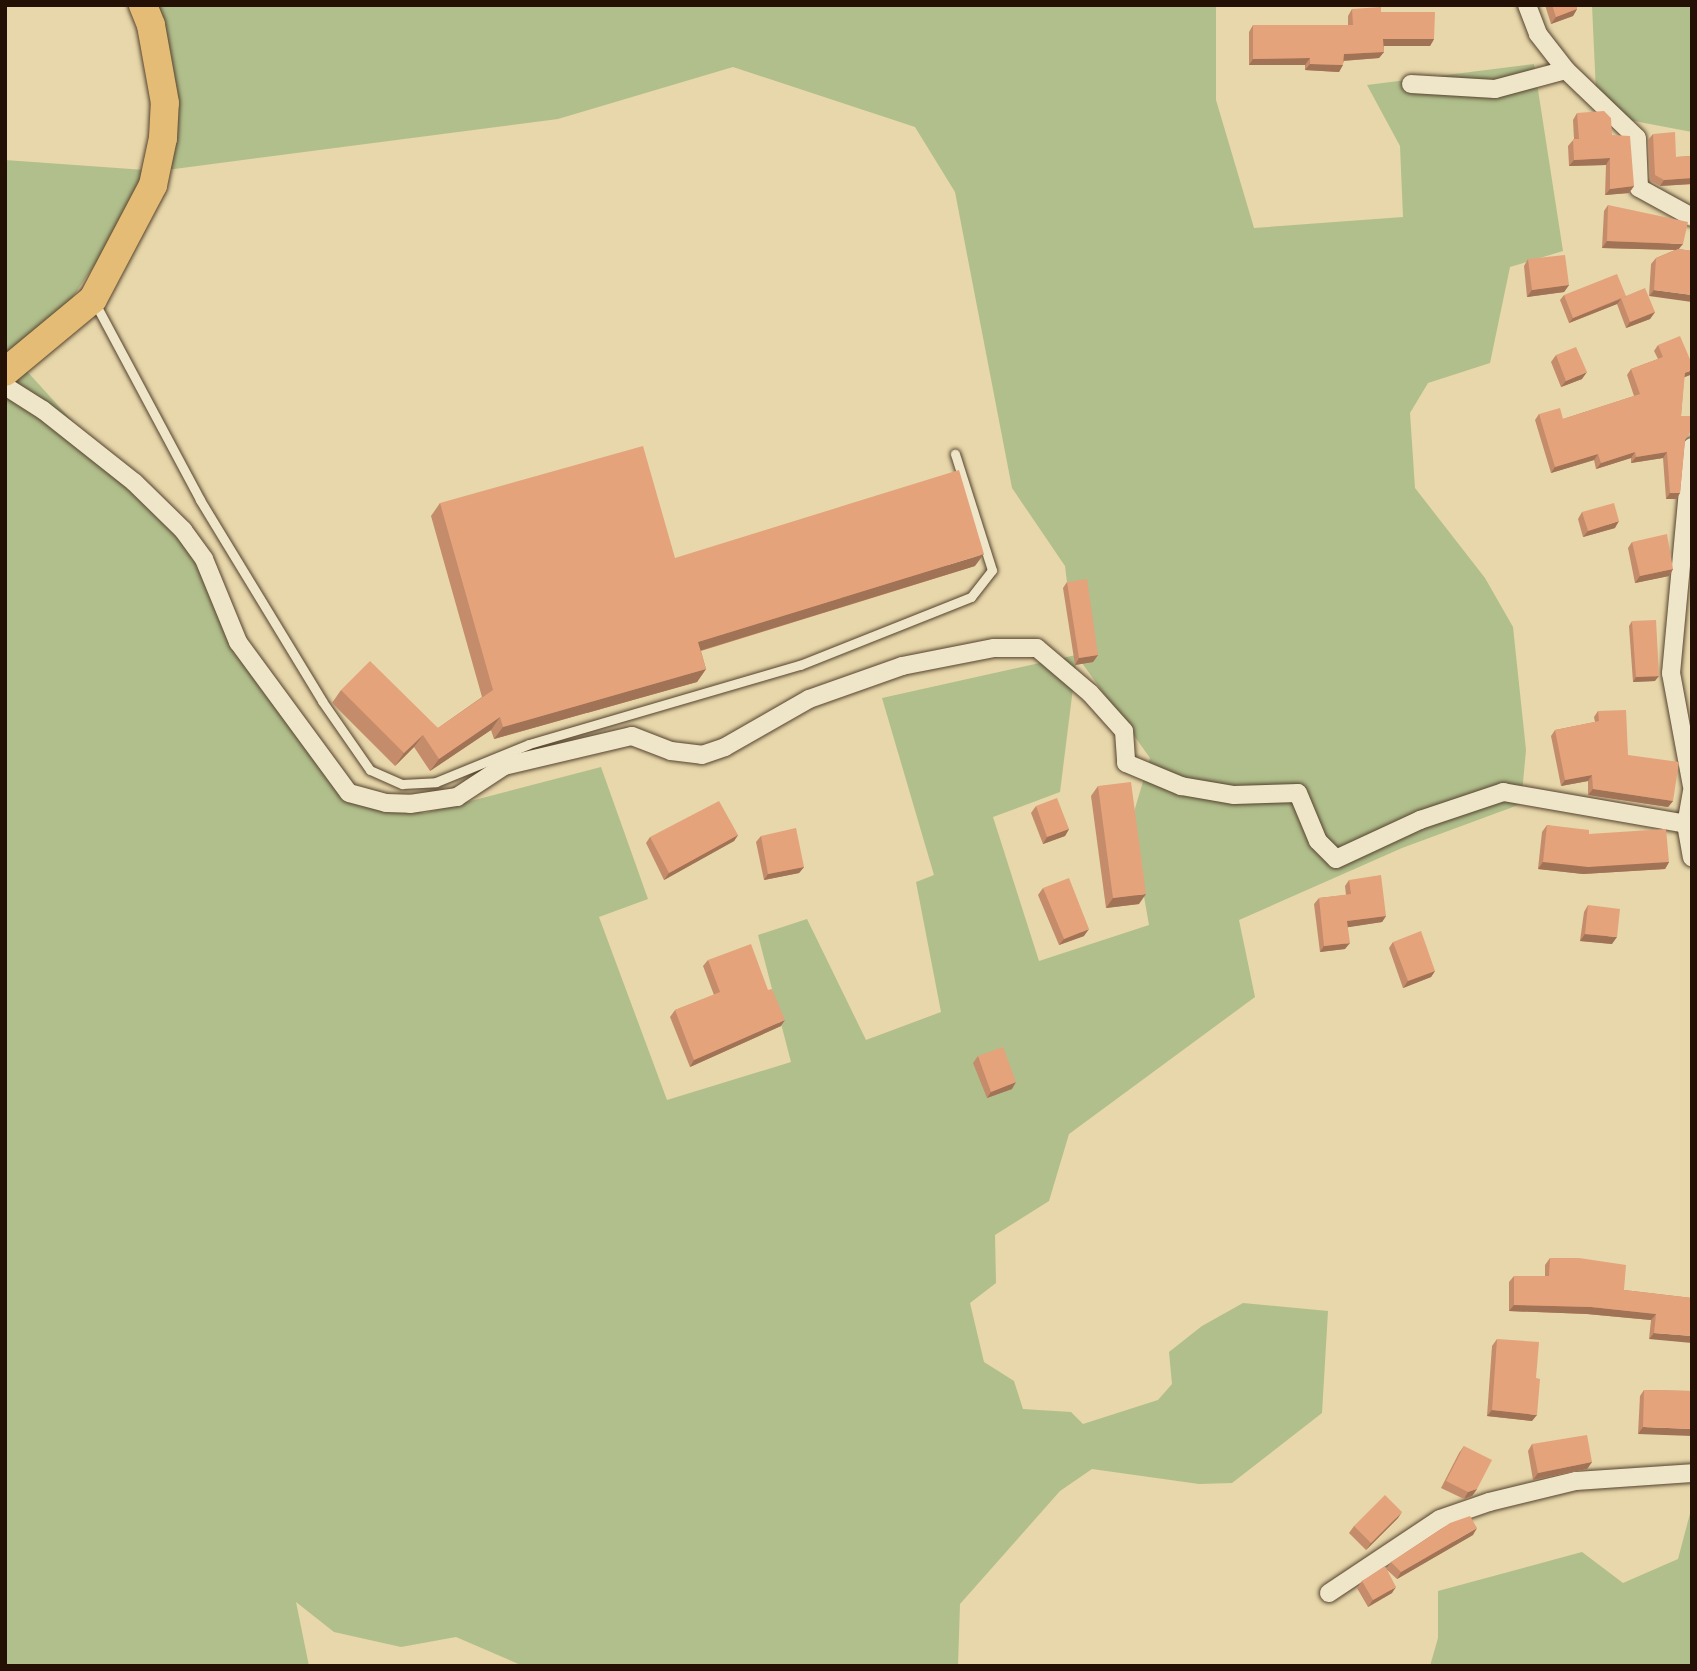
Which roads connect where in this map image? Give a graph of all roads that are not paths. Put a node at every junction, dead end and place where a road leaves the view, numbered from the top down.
1 (143, 5) edge
2 (1527, 5) edge
3 (1566, 70) junction
4 (1411, 83) dead end
5 (1692, 217) edge
6 (93, 299) junction
7 (5, 372) edge
8 (5, 386) edge
9 (1692, 447) edge
10 (955, 454) dead end
11 (1692, 786) edge
12 (1692, 791) edge
13 (1686, 824) junction
14 (1692, 857) edge
15 (1692, 1473) edge
16 (1329, 1593) dead end

1 - 6 main road
2 - 3 street
3 - 4 street
3 - 5 street
6 - 7 main road
6 - 10 lane
8 - 13 street
9 - 11 street
12 - 13 street
13 - 14 street
15 - 16 street

